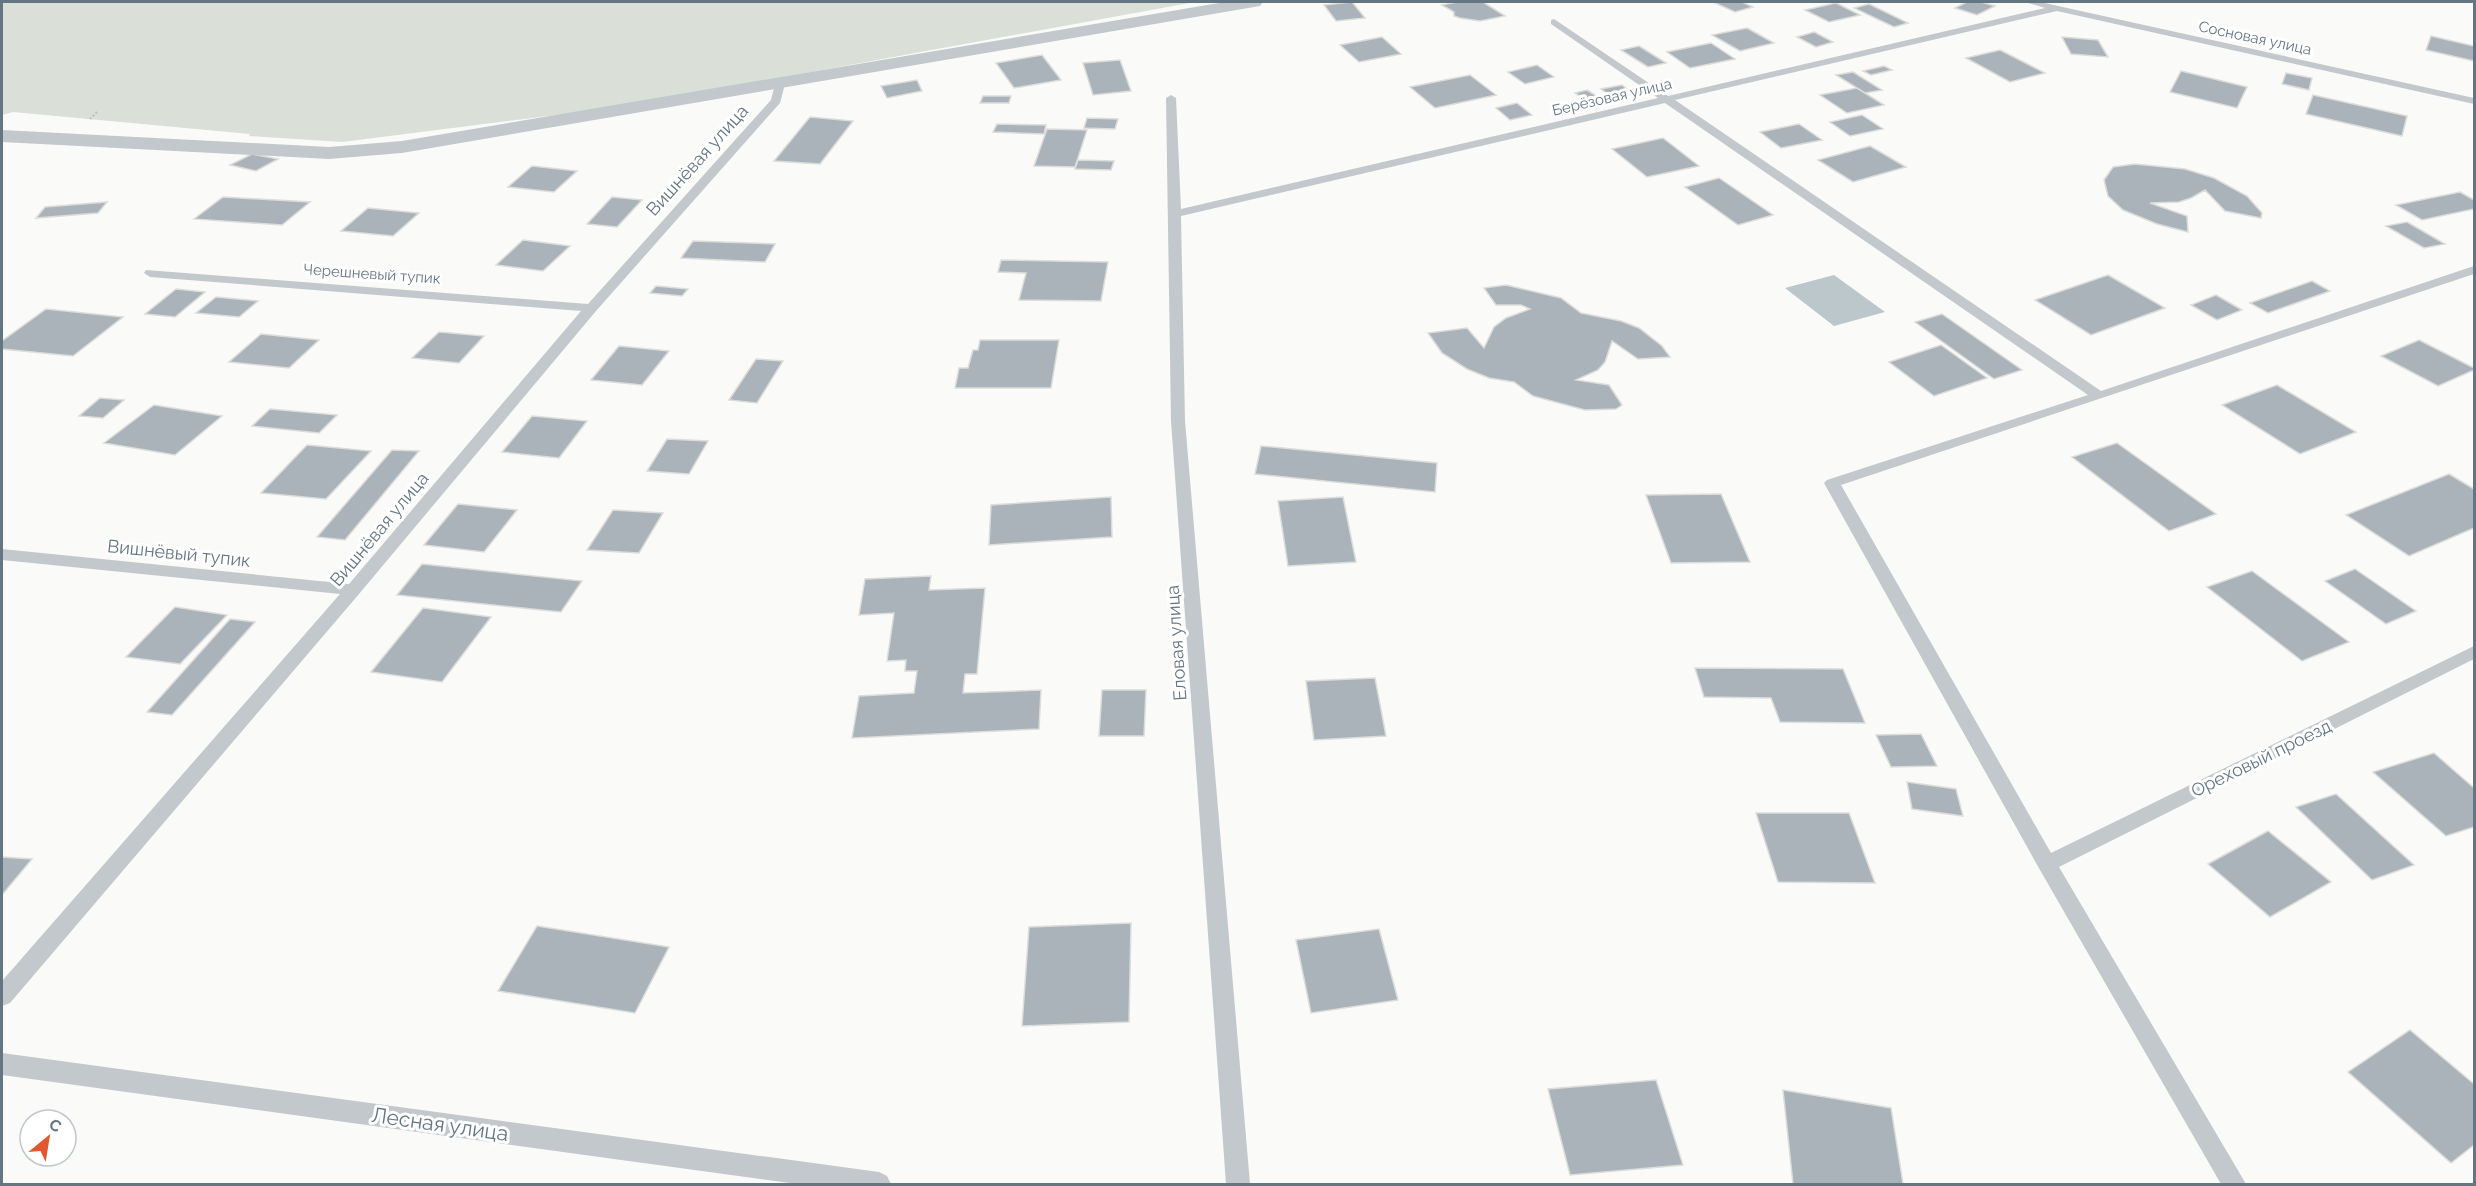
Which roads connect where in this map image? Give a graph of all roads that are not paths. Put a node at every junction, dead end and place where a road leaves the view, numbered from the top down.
1 (1254, 2) edge
2 (2030, 2) edge
3 (2054, 9) junction
4 (1554, 22) dead end
5 (780, 84) junction
6 (1171, 98) dead end
7 (1670, 99) junction
8 (2475, 102) edge
9 (2, 136) edge
10 (1175, 214) junction
11 (2475, 270) edge
12 (150, 273) dead end
13 (591, 308) junction
14 (2099, 396) junction
15 (2, 554) edge
16 (353, 590) junction
17 (2475, 652) edge
18 (2048, 864) junction
19 (2, 996) edge
20 (2, 1064) edge
21 (879, 1185) edge
22 (1238, 1185) edge
23 (2234, 1185) edge

1 - 5 street
2 - 3 lane, Сосновая улица
3 - 7 lane, Берёзовая улица
3 - 8 lane, Сосновая улица
4 - 7 lane
5 - 9 street
5 - 13 lane, Вишнёвая улица
6 - 10 lane, Еловая улица
7 - 10 lane, Берёзовая улица
7 - 14 lane
10 - 22 lane, Еловая улица
11 - 14 lane
12 - 13 lane, Черешневый тупик
13 - 16 lane, Вишнёвая улица
14 - 18 lane
15 - 16 lane, Вишнёвый тупик
16 - 19 lane, Вишнёвая улица
17 - 18 lane, Ореховый проезд
18 - 23 lane
20 - 21 lane, Лесная улица

